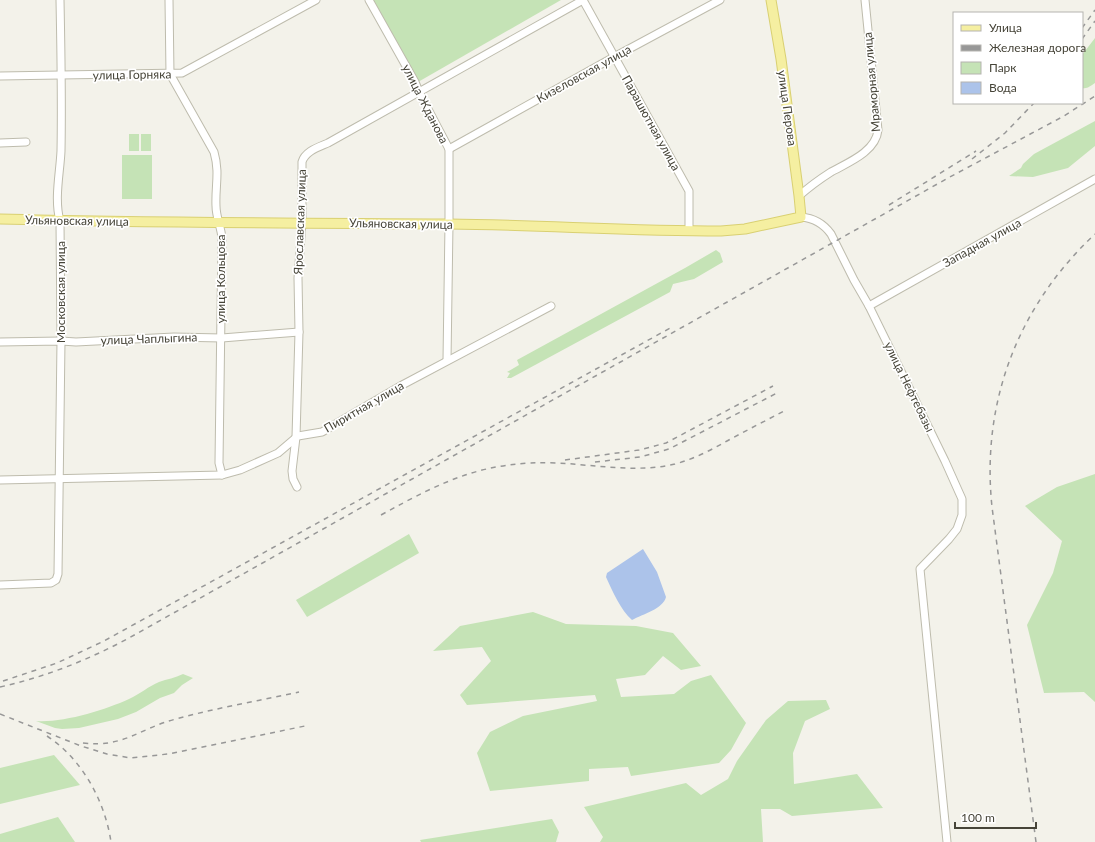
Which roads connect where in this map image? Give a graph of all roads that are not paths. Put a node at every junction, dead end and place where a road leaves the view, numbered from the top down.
1 (60, 0) edge
2 (169, 0) edge
3 (316, 0) edge
4 (369, 0) edge
5 (583, 0) edge
6 (720, 0) edge
7 (771, 0) edge
8 (864, 0) edge
9 (614, 57) junction
10 (170, 74) junction
11 (0, 76) edge
12 (62, 76) junction
13 (418, 92) junction
14 (26, 142) dead end
15 (0, 143) edge
16 (449, 149) junction
17 (1095, 179) edge
18 (799, 196) junction
19 (801, 217) junction
20 (0, 219) edge
21 (60, 221) junction
22 (219, 222) junction
23 (302, 223) junction
24 (449, 224) junction
25 (689, 230) junction
26 (551, 306) dead end
27 (869, 306) junction
28 (299, 332) junction
29 (222, 338) junction
30 (61, 341) junction
31 (0, 342) edge
32 (446, 360) junction
33 (296, 437) junction
34 (222, 475) junction
35 (59, 478) junction
36 (0, 480) edge
37 (297, 488) dead end
38 (0, 585) edge
39 (947, 842) edge

1 - 12 street, Московская улица
2 - 10 street, улица Кольцова
3 - 10 street, улица Горняка
4 - 13 street, улица Жданова
5 - 9 street, Парашютная улица
5 - 13 street, Ярославская улица
6 - 9 street, Кизеловская улица
7 - 18 main road, улица Перова
8 - 18 street, Мраморная улица
9 - 16 street, Кизеловская улица
9 - 25 street, Парашютная улица
10 - 12 street, улица Горняка
10 - 22 street, улица Кольцова
11 - 12 street, улица Горняка
12 - 21 street, Московская улица
13 - 16 street, улица Жданова
13 - 23 street, Ярославская улица
14 - 15 street
16 - 24 street, улица Жданова
17 - 27 street, Западная улица
18 - 19 main road, улица Перова
19 - 25 main road, Ульяновская улица
19 - 27 street, улица Нефтебазы
20 - 21 main road, Ульяновская улица
21 - 22 main road, Ульяновская улица
21 - 30 street, Московская улица
22 - 23 main road, Ульяновская улица
22 - 29 street, улица Кольцова
23 - 24 main road, Ульяновская улица
23 - 28 street, Ярославская улица
24 - 25 main road, Ульяновская улица
24 - 32 street, улица Жданова
26 - 32 street, Пиритная улица
27 - 39 street, улица Нефтебазы
28 - 29 street, улица Чаплыгина
28 - 33 street, Ярославская улица
29 - 30 street, улица Чаплыгина
29 - 34 street, улица Кольцова
30 - 31 street, улица Чаплыгина
30 - 35 street, Московская улица
32 - 33 street, Пиритная улица
33 - 34 street
33 - 37 street, Ярославская улица
34 - 35 street
35 - 36 street
35 - 38 street, Московская улица

